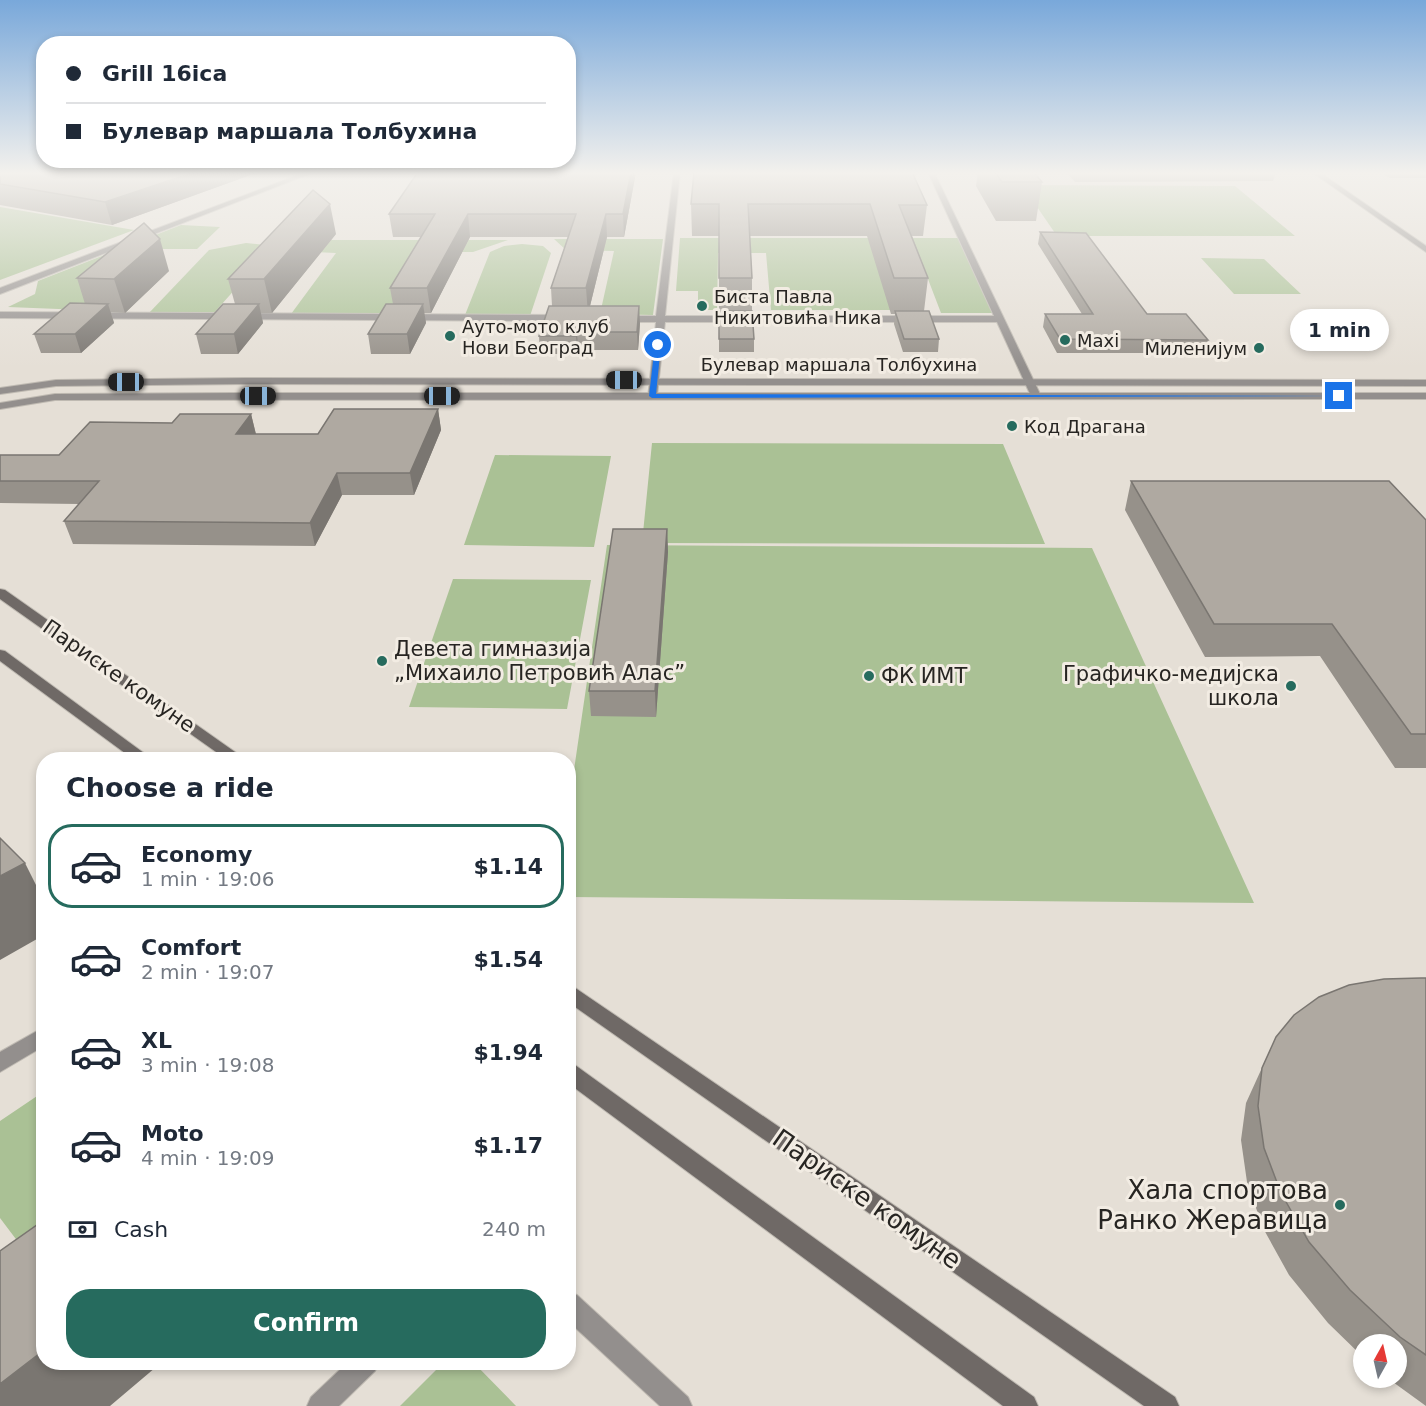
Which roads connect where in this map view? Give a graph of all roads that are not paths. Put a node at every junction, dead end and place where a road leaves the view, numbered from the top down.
1 (140, 238) edge
2 (670, 238) edge
3 (961, 238) edge
4 (1409, 238) edge
5 (1426, 250) edge
6 (0, 291) edge
7 (0, 315) edge
8 (576, 318) edge
9 (612, 319) edge
10 (661, 319) junction
11 (999, 319) junction
12 (654, 380) junction
13 (1029, 382) junction
14 (1426, 383) edge
15 (0, 391) edge
16 (652, 396) junction
17 (1036, 396) junction
18 (1426, 396) edge
19 (0, 406) edge
20 (0, 593) edge
21 (0, 654) edge
22 (134, 752) edge
23 (227, 752) edge
24 (576, 998) edge
25 (36, 1040) edge
26 (0, 1063) edge
27 (576, 1077) edge
28 (576, 1311) edge
29 (358, 1370) edge
30 (320, 1406) edge
31 (679, 1406) edge
32 (1025, 1406) edge
33 (1166, 1406) edge

1 - 6 street
2 - 10 street
3 - 11 street
4 - 5 street
7 - 8 street
9 - 10 street
10 - 11 street
10 - 12 street
11 - 13 street
12 - 13 street, Булевар маршала Толбухина
12 - 15 street, Булевар маршала Толбухина
12 - 16 street
13 - 14 street, Булевар маршала Толбухина
13 - 17 street
16 - 17 street, Булевар маршала Толбухина
16 - 19 street, Булевар маршала Толбухина
17 - 18 street, Булевар маршала Толбухина
20 - 23 main road, Париске комуне
21 - 22 main road
24 - 33 main road, Париске комуне
25 - 26 street
27 - 32 main road
28 - 31 street
29 - 30 street

